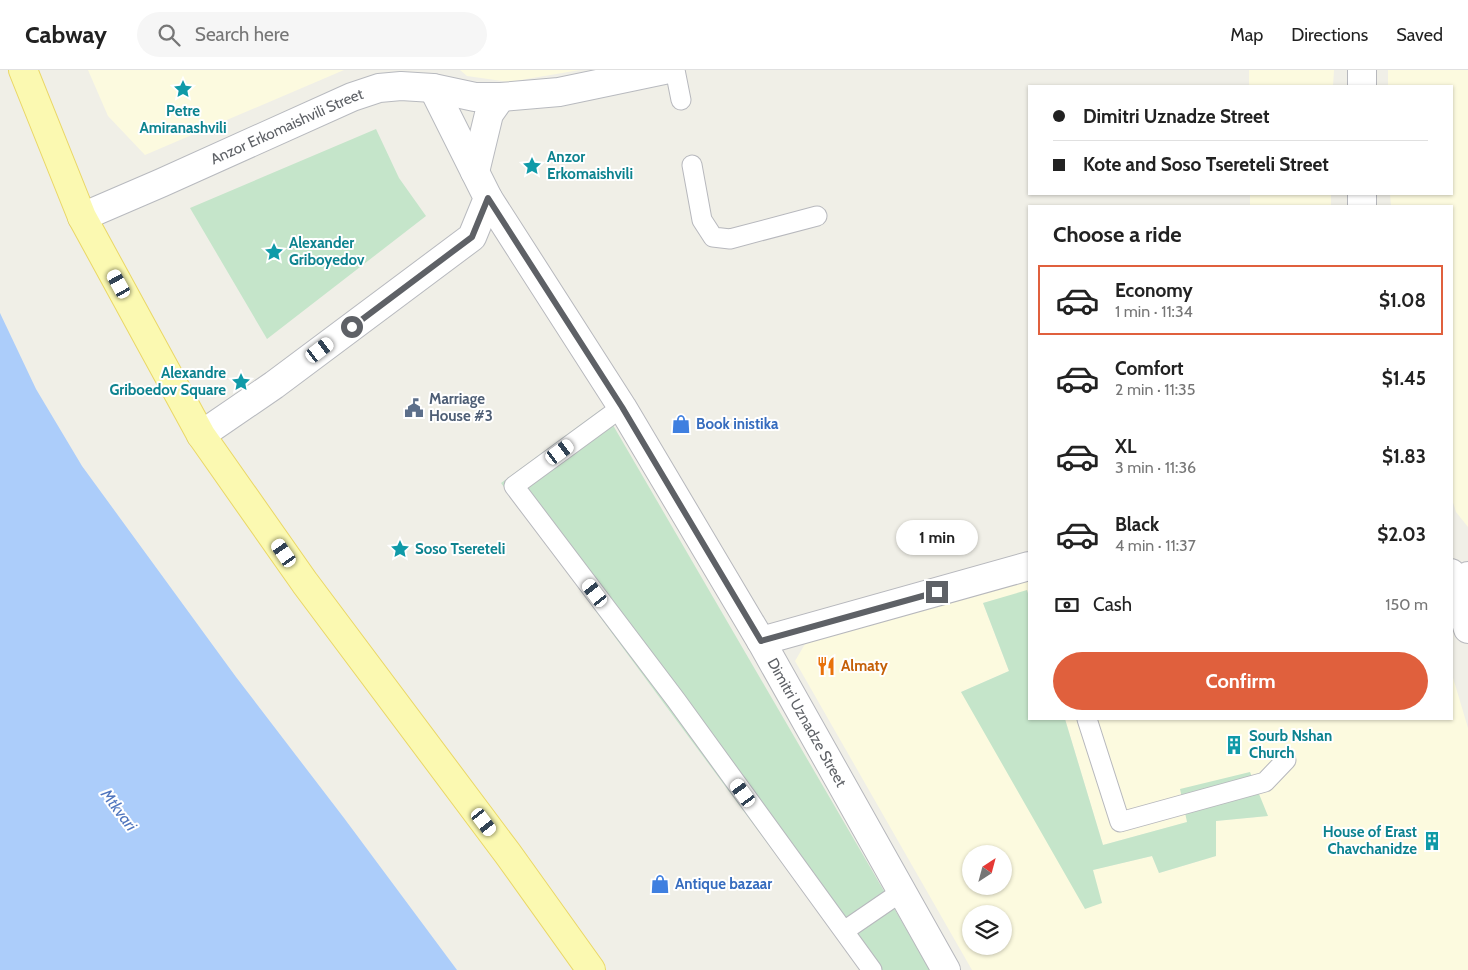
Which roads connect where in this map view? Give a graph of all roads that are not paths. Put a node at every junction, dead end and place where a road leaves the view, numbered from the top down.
1 (23, 70) edge
2 (664, 70) edge
3 (675, 70) edge
4 (1362, 70) edge
5 (430, 79) edge
6 (1362, 85) edge
7 (501, 97) junction
8 (681, 100) dead end
9 (692, 165) dead end
10 (475, 172) junction
11 (488, 198) junction
12 (817, 216) dead end
13 (82, 217) junction
14 (622, 407) junction
15 (201, 435) junction
16 (1028, 566) edge
17 (1456, 580) edge
18 (1468, 628) edge
19 (761, 641) junction
20 (1087, 720) edge
21 (1286, 760) dead end
22 (901, 892) junction
23 (844, 931) junction
24 (591, 970) edge
25 (872, 970) edge
26 (946, 970) edge

1 - 13 main road
2 - 7 street, Anzor Erkomaishvili Street
3 - 8 lane
4 - 6 street
5 - 7 street, Anzor Erkomaishvili Street
5 - 10 street, Dimitri Uznadze Street
5 - 13 street, Anzor Erkomaishvili Street
7 - 10 street
9 - 12 lane
10 - 11 street, Dimitri Uznadze Street
11 - 14 street, Dimitri Uznadze Street
11 - 15 street
13 - 15 main road
14 - 19 street, Dimitri Uznadze Street
14 - 23 lane
15 - 24 main road
16 - 19 street
17 - 18 street
19 - 22 street, Dimitri Uznadze Street
20 - 21 lane
22 - 23 lane
22 - 26 street, Dimitri Uznadze Street
23 - 25 lane

